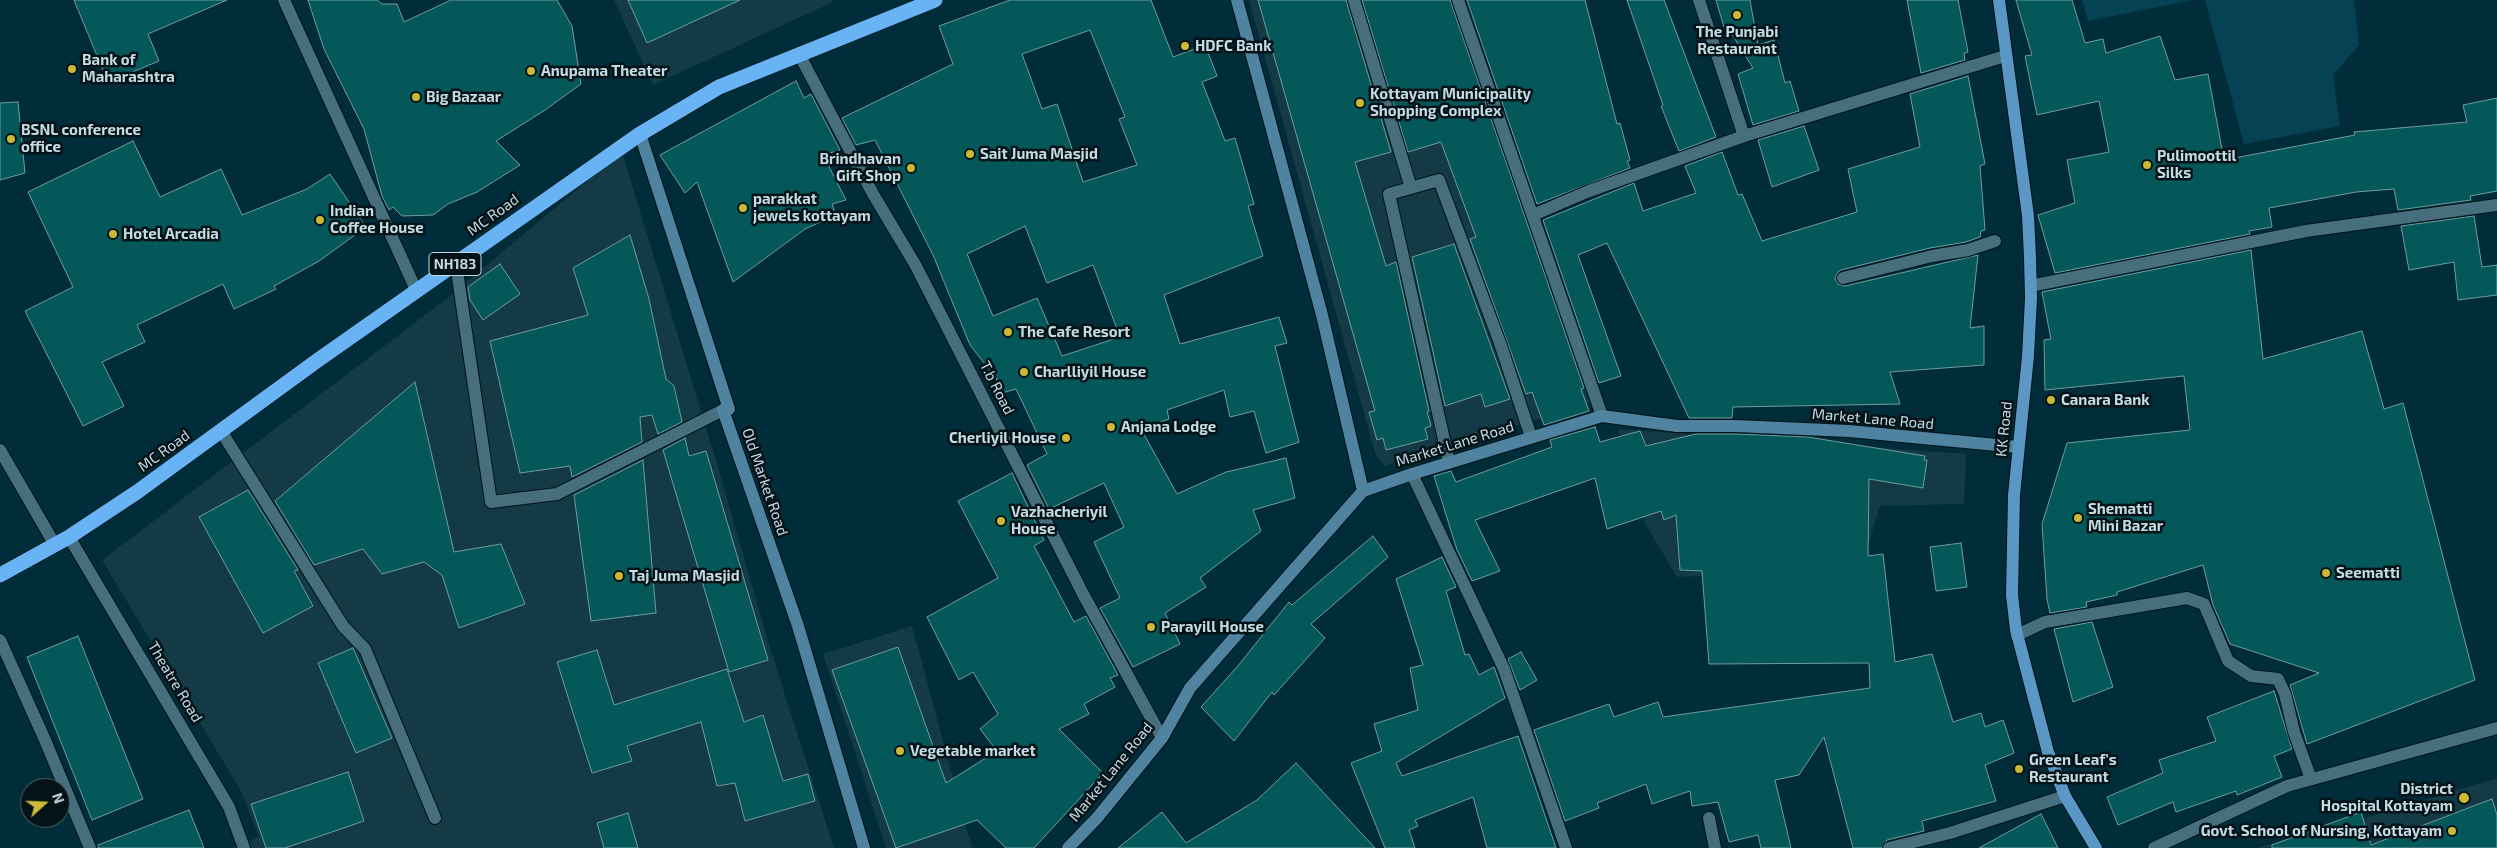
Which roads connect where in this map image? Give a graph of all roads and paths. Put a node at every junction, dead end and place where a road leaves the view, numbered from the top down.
1 (284, 0) edge
2 (935, 0) edge
3 (1237, 0) edge
4 (1354, 0) edge
5 (1458, 0) edge
6 (1699, 0) edge
7 (1999, 0) edge
8 (800, 54) junction
9 (2005, 56) junction
10 (640, 134) junction
11 (1744, 136) junction
12 (1411, 188) junction
13 (2497, 205) edge
14 (1532, 215) junction
15 (1995, 241) dead end
16 (456, 264) junction
17 (1843, 278) dead end
18 (2034, 285) dead end
19 (417, 292) junction
20 (723, 410) junction
21 (1602, 416) junction
22 (221, 432) junction
23 (1531, 437) junction
24 (2018, 447) junction
25 (0, 450) edge
26 (1449, 462) junction
27 (1412, 474) junction
28 (1363, 491) junction
29 (70, 536) junction
30 (55, 544) junction
31 (0, 575) edge
32 (2017, 635) junction
33 (0, 640) edge
34 (2497, 728) edge
35 (1162, 738) junction
36 (2311, 779) junction
37 (2065, 796) junction
38 (434, 818) dead end
39 (1709, 818) dead end
40 (90, 848) edge
41 (244, 848) edge
42 (864, 848) edge
43 (1068, 848) edge
44 (1566, 848) edge
45 (1715, 848) edge
46 (1889, 848) edge
47 (2096, 848) edge
48 (2154, 848) edge

1 - 19 street
2 - 8 highway, MC Road / NH183
3 - 28 street
4 - 12 street
5 - 14 street
6 - 11 street
7 - 9 main road, KK Road
8 - 10 highway, MC Road / NH183
8 - 35 street, T.b Road
9 - 11 street
9 - 24 main road, KK Road
10 - 16 highway, MC Road / NH183
10 - 20 street, Old Market Road
11 - 14 street
12 - 23 street
12 - 26 street
13 - 18 street
14 - 21 street
15 - 17 street
16 - 19 highway, MC Road / NH183
16 - 20 street
19 - 22 highway, MC Road / NH183
20 - 42 street, Old Market Road
21 - 23 street, Market Lane Road
21 - 24 street, Market Lane Road
22 - 29 highway, MC Road / NH183
22 - 38 street
23 - 26 street, Market Lane Road
24 - 32 main road, KK Road
25 - 30 street
26 - 27 street, Market Lane Road
27 - 28 street, Market Lane Road
27 - 44 street
28 - 35 street, Market Lane Road
29 - 30 highway, MC Road / NH183
29 - 41 street, Theatre Road
30 - 31 highway, MC Road / NH183
32 - 36 street
32 - 37 main road, KK Road
33 - 40 street
34 - 36 street
35 - 43 street, Market Lane Road
36 - 48 street
37 - 46 street
37 - 47 main road, KK Road
39 - 45 street

